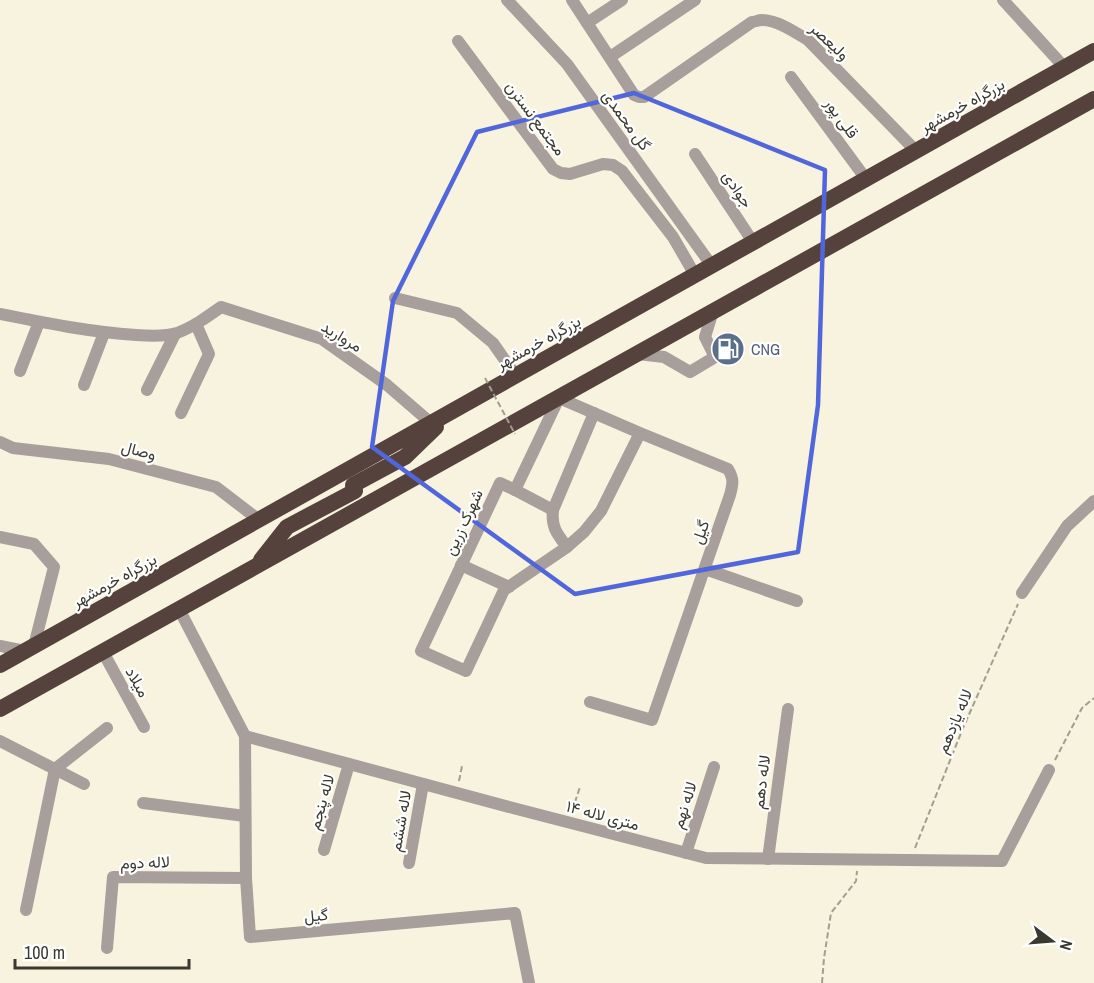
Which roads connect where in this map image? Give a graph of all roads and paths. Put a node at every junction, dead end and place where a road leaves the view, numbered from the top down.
1 (507, 0) edge
2 (572, 0) edge
3 (622, 0) edge
4 (694, 0) edge
5 (1004, 0) edge
6 (587, 23) junction
7 (458, 41) dead end
8 (1094, 51) edge
9 (610, 57) junction
10 (1065, 68) junction
11 (791, 77) dead end
12 (1094, 99) edge
13 (916, 151) junction
14 (695, 154) dead end
15 (866, 179) junction
16 (753, 242) junction
17 (712, 266) junction
18 (695, 275) junction
19 (395, 298) dead end
20 (713, 311) junction
21 (0, 314) edge
22 (39, 322) junction
23 (196, 324) junction
24 (104, 333) junction
25 (175, 334) junction
26 (638, 354) junction
27 (20, 371) dead end
28 (516, 376) junction
29 (485, 378) dead end
30 (84, 385) dead end
31 (147, 390) dead end
32 (559, 398) junction
33 (454, 410) junction
34 (181, 413) dead end
35 (594, 413) junction
36 (431, 423) junction
37 (515, 434) dead end
38 (640, 434) junction
39 (0, 442) edge
40 (351, 482) junction
41 (515, 490) junction
42 (1094, 501) edge
43 (363, 507) junction
44 (553, 510) junction
45 (259, 520) junction
46 (0, 537) edge
47 (567, 547) junction
48 (461, 566) junction
49 (256, 567) junction
50 (705, 568) junction
51 (509, 587) junction
52 (1022, 593) joint
53 (797, 601) dead end
54 (179, 609) junction
55 (2, 647) edge
56 (30, 648) junction
57 (103, 652) junction
58 (0, 665) edge
59 (1094, 698) edge
60 (590, 702) dead end
61 (788, 708) dead end
62 (0, 709) edge
63 (144, 727) dead end
64 (107, 728) dead end
65 (245, 736) junction
66 (0, 741) edge
67 (349, 764) junction
68 (462, 766) dead end
69 (714, 767) dead end
70 (55, 769) junction
71 (1049, 771) joint
72 (84, 784) dead end
73 (423, 784) junction
74 (580, 787) dead end
75 (457, 793) junction
76 (143, 803) dead end
77 (245, 816) junction
78 (569, 823) junction
79 (324, 850) dead end
80 (686, 853) junction
81 (768, 859) junction
82 (859, 860) junction
83 (910, 860) junction
84 (409, 863) dead end
85 (246, 878) junction
86 (26, 910) dead end
87 (107, 948) dead end
88 (529, 983) edge
89 (822, 983) edge

1 - 17 street, گل محمدی
2 - 6 street
3 - 6 street
4 - 9 street
5 - 10 street
6 - 9 street
7 - 18 street, مجتمع نسترن
8 - 10 highway, بزرگراه خرمشهر
9 - 13 street, ولیعصر
10 - 13 highway, بزرگراه خرمشهر
11 - 15 street, قلی پور
12 - 20 highway
13 - 15 highway, بزرگراه خرمشهر
14 - 16 street, جوادی
15 - 16 highway, بزرگراه خرمشهر
16 - 17 highway, بزرگراه خرمشهر
17 - 18 highway, بزرگراه خرمشهر
18 - 28 highway, بزرگراه خرمشهر
19 - 28 street
20 - 26 highway
20 - 26 street
21 - 22 street
22 - 24 street
22 - 27 street
23 - 25 street
23 - 34 street
23 - 36 street, مروارید
24 - 25 street
24 - 30 street
25 - 31 street
26 - 32 highway
28 - 33 highway, بزرگراه خرمشهر
29 - 37 path, bridge
32 - 35 street, گیل
32 - 41 street
32 - 43 highway
33 - 36 highway, بزرگراه خرمشهر
33 - 40 highway
35 - 38 street, گیل
35 - 44 street
36 - 40 highway, بزرگراه خرمشهر
38 - 47 street
38 - 50 street, گیل
39 - 45 street, وصال
40 - 43 highway
40 - 45 highway, بزرگراه خرمشهر
40 - 49 highway
41 - 44 street
41 - 48 street, شهرک زرین
42 - 52 street
43 - 49 highway
44 - 47 street
45 - 56 highway, بزرگراه خرمشهر
46 - 56 street
47 - 51 street
48 - 51 street
48 - 51 street, شهرک زرین
49 - 54 highway
50 - 53 street
50 - 60 street, گیل
52 - 83 path, لاله یازدهم
54 - 57 highway
54 - 65 street
55 - 56 street
56 - 58 highway, بزرگراه خرمشهر
57 - 62 highway
57 - 63 street, میلاد
59 - 71 path
61 - 81 street, لاله دهم
64 - 70 street
65 - 67 street, ۱۴ متری لاله
65 - 77 street, گیل
66 - 70 street
67 - 73 street, ۱۴ متری لاله
67 - 79 street, لاله پنجم
68 - 75 path
69 - 80 street, لاله نهم
70 - 72 street
70 - 86 street
71 - 83 street, ۱۴ متری لاله
73 - 75 street, ۱۴ متری لاله
73 - 84 street, لاله ششم
74 - 78 path
75 - 78 street, ۱۴ متری لاله
76 - 77 street
77 - 85 street, گیل
78 - 80 street, ۱۴ متری لاله
80 - 81 street, ۱۴ متری لاله
81 - 82 street, ۱۴ متری لاله
82 - 83 street, ۱۴ متری لاله
82 - 89 path
85 - 87 street, لاله دوم
85 - 88 street, گیل

